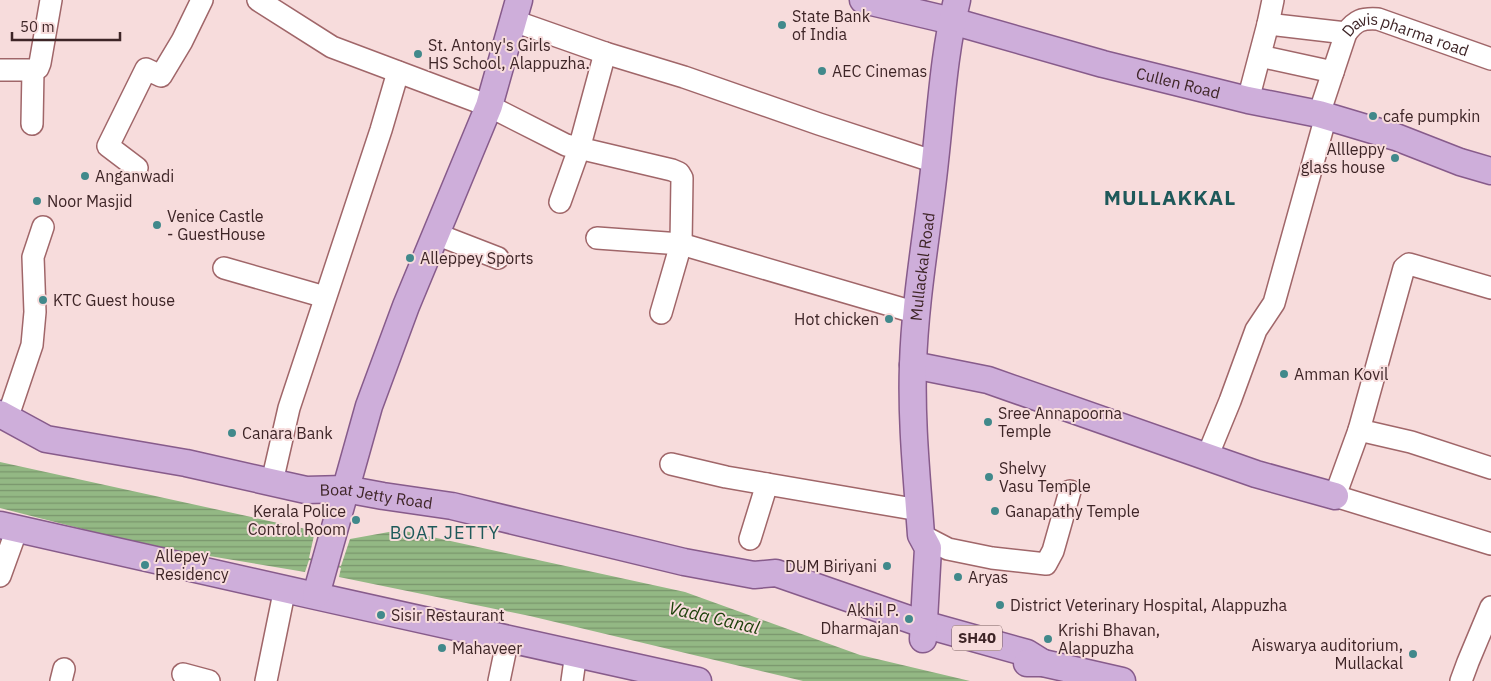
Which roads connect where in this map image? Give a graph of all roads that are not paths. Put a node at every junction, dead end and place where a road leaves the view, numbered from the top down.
1 (51, 0) edge
2 (202, 0) edge
3 (258, 0) edge
4 (863, 0) edge
5 (1273, 0) edge
6 (954, 10) edge
7 (517, 11) edge
8 (1268, 24) junction
9 (1346, 33) junction
10 (605, 54) junction
11 (1260, 56) junction
12 (1491, 59) edge
13 (0, 70) edge
14 (33, 70) junction
15 (398, 72) junction
16 (1333, 72) junction
17 (1248, 100) junction
18 (489, 106) junction
19 (1322, 115) junction
20 (32, 124) dead end
21 (579, 149) junction
22 (935, 162) junction
23 (137, 168) dead end
24 (1491, 171) edge
25 (560, 202) dead end
26 (43, 227) dead end
27 (436, 234) junction
28 (597, 238) dead end
29 (681, 244) junction
30 (498, 258) dead end
31 (224, 268) dead end
32 (1491, 288) edge
33 (325, 297) junction
34 (661, 313) dead end
35 (917, 313) junction
36 (913, 365) junction
37 (4, 417) edge
38 (1359, 430) junction
39 (1207, 456) junction
40 (671, 464) dead end
41 (1491, 468) edge
42 (272, 482) junction
43 (767, 484) junction
44 (345, 489) junction
45 (1070, 491) dead end
46 (1335, 496) junction
47 (920, 522) junction
48 (9, 527) edge
49 (750, 538) dead end
50 (1491, 544) edge
51 (0, 576) edge
52 (285, 588) junction
53 (316, 595) junction
54 (1491, 607) edge
55 (916, 630) junction
56 (508, 638) junction
57 (576, 653) junction
58 (183, 674) dead end
59 (208, 681) edge
60 (266, 681) edge
61 (499, 681) edge
62 (572, 681) edge
63 (698, 681) edge
64 (1122, 681) edge
65 (1461, 681) edge

1 - 14 street
2 - 23 street
3 - 15 street
4 - 6 main road, Cullen Road
5 - 8 street
6 - 17 main road, Cullen Road
6 - 22 main road, Mullackal Road
7 - 10 street
7 - 18 main road
8 - 9 street
8 - 11 street
9 - 12 street, Davis pharma road
9 - 16 street, Davis pharma road
10 - 21 street
10 - 22 street
11 - 16 street
11 - 17 street
13 - 14 street
14 - 20 street
15 - 18 street
15 - 33 street
16 - 19 street, Davis pharma road
17 - 19 main road, Cullen Road
18 - 21 street
18 - 27 main road
19 - 24 main road, Cullen Road
19 - 39 street, Davis pharma road
21 - 25 street
21 - 29 street
22 - 35 main road, Mullackal Road
26 - 37 street
27 - 30 street
27 - 44 main road
28 - 29 street
29 - 34 street
29 - 35 street
31 - 33 street
32 - 38 street
33 - 42 street
35 - 36 main road, Mullackal Road
36 - 39 main road
36 - 47 main road, Mullackal Road
37 - 42 main road, Boat Jetty Road
38 - 41 street
38 - 46 street
39 - 46 main road
40 - 43 street
42 - 44 main road, Boat Jetty Road
43 - 47 street
43 - 49 street
44 - 53 main road
44 - 55 main road, Boat Jetty Road
45 - 47 street
46 - 50 street
47 - 55 main road, Mullackal Road
48 - 51 street
48 - 52 main road
52 - 53 main road
52 - 60 street
53 - 56 main road
54 - 65 street
55 - 64 main road, SH40
56 - 57 main road
56 - 61 street
57 - 62 street
57 - 63 main road
58 - 59 street

